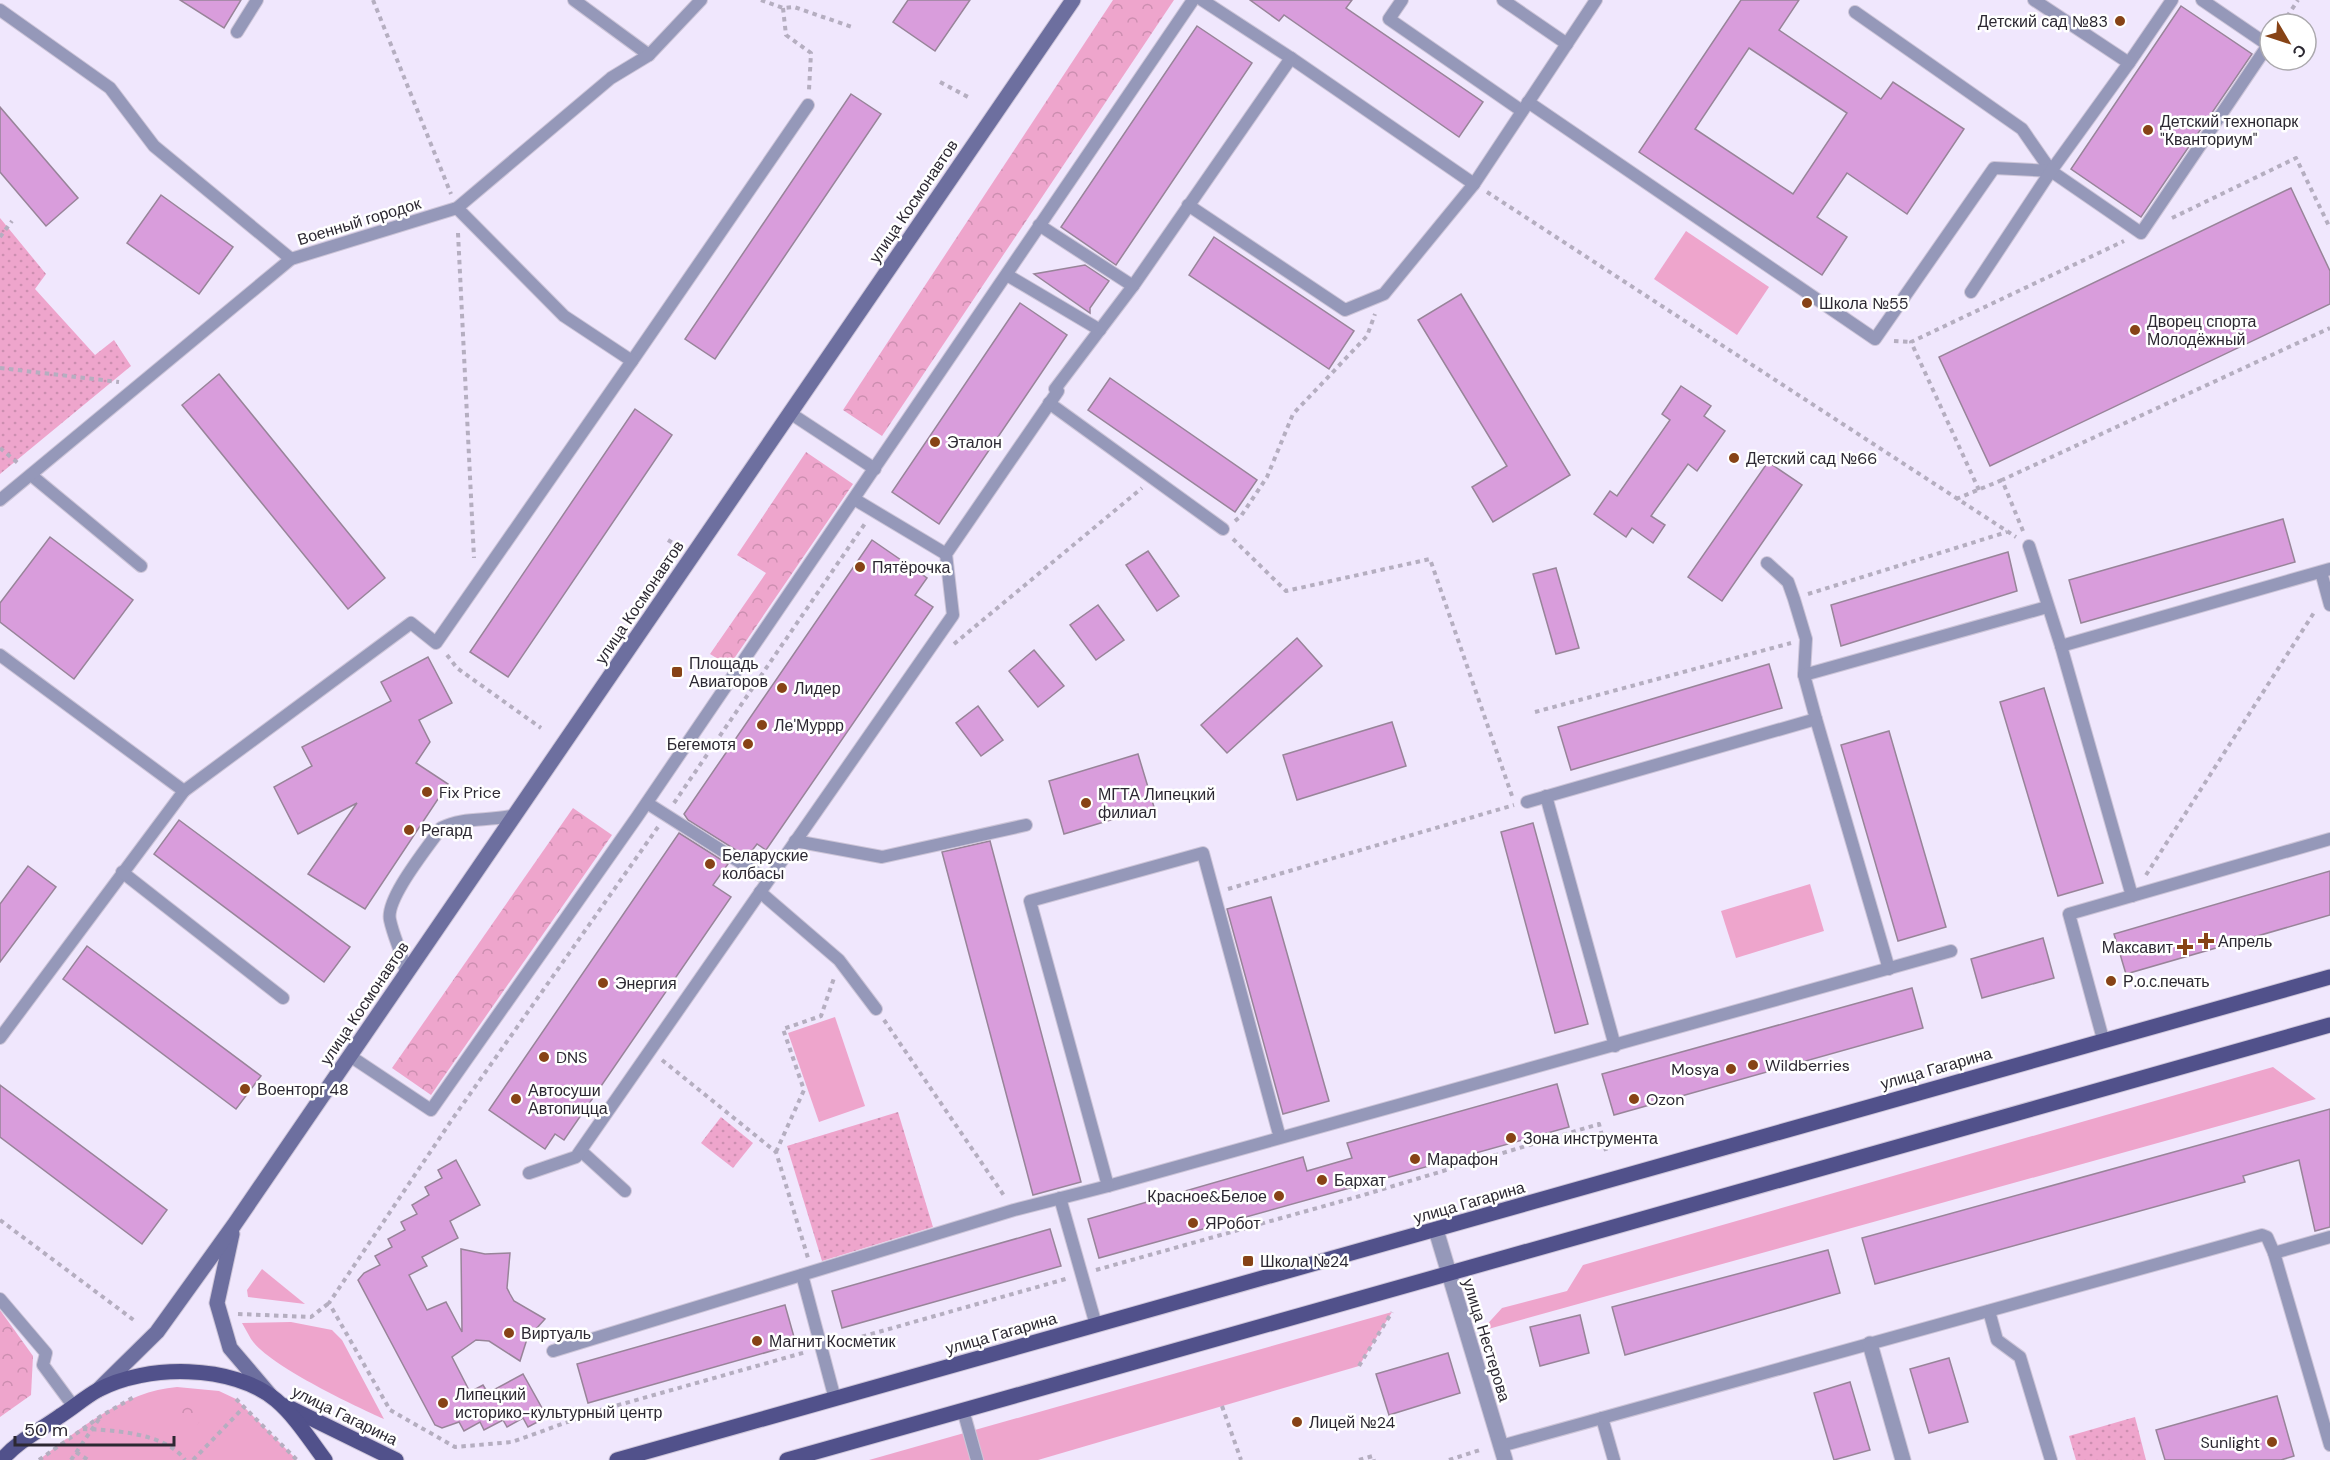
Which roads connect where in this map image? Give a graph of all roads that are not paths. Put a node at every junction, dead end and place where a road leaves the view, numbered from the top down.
1 (257, 0) edge
2 (574, 0) edge
3 (701, 0) edge
4 (1072, 0) edge
5 (1193, 0) edge
6 (1202, 0) edge
7 (1402, 0) edge
8 (1503, 0) edge
9 (1596, 0) edge
10 (2034, 0) edge
11 (2172, 0) edge
12 (2202, 0) edge
13 (0, 10) edge
14 (1855, 12) dead end
15 (237, 33) dead end
16 (1567, 44) junction
17 (649, 54) junction
18 (1291, 57) junction
19 (2129, 63) junction
20 (808, 105) road end
21 (1525, 106) junction
22 (2051, 171) junction
23 (1474, 184) junction
24 (1188, 205) junction
25 (457, 208) junction
26 (1039, 225) junction
27 (291, 259) junction
28 (1007, 275) junction
29 (1133, 286) junction
30 (1971, 292) dead end
31 (1100, 330) junction
32 (632, 361) junction
33 (1049, 403) junction
34 (790, 413) junction
35 (875, 469) junction
36 (31, 475) junction
37 (854, 499) junction
38 (0, 500) edge
39 (1223, 530) road end
40 (2029, 546) road end
41 (946, 554) junction
42 (1767, 563) dead end
43 (141, 566) dead end
44 (2326, 571) edge
45 (2330, 605) edge
46 (2047, 607) junction
47 (2061, 646) junction
48 (0, 655) edge
49 (1804, 675) junction
50 (1816, 720) junction
51 (184, 791) junction
52 (1546, 796) junction
53 (1527, 802) dead end
54 (647, 803) junction
55 (515, 814) junction
56 (1026, 825) dead end
57 (2330, 839) edge
58 (795, 841) junction
59 (122, 872) junction
60 (768, 880) junction
61 (760, 892) junction
62 (2132, 896) junction
63 (1951, 951) dead end
64 (1889, 969) junction
65 (406, 974) junction
66 (2330, 977) edge
67 (283, 998) dead end
68 (876, 1008) road end
69 (2330, 1025) edge
70 (0, 1038) edge
71 (2103, 1039) junction
72 (1615, 1046) junction
73 (350, 1056) junction
74 (1280, 1138) junction
75 (581, 1151) junction
76 (529, 1173) dead end
77 (1108, 1186) junction
78 (625, 1191) dead end
79 (1060, 1198) junction
80 (234, 1225) junction
81 (1436, 1230) junction
82 (2330, 1237) edge
83 (2274, 1253) junction
84 (807, 1274) junction
85 (1448, 1274) junction
86 (0, 1299) edge
87 (1989, 1311) junction
88 (1095, 1325) junction
89 (1870, 1344) junction
90 (553, 1351) dead end
91 (98, 1390) junction
92 (274, 1399) junction
93 (835, 1399) junction
94 (74, 1407) junction
95 (963, 1410) junction
96 (1602, 1418) junction
97 (2330, 1445) edge
98 (1503, 1453) edge
99 (3, 1458) edge
100 (325, 1460) edge
101 (396, 1460) edge
102 (617, 1460) edge
103 (787, 1460) edge
104 (977, 1460) edge
105 (1614, 1460) edge
106 (1903, 1460) edge
107 (2051, 1460) edge

1 - 15 lane
2 - 17 lane
3 - 17 lane, Военный городок
4 - 34 main road, улица Космонавтов
5 - 26 lane
6 - 18 lane
7 - 21 lane
8 - 16 lane
9 - 16 lane
10 - 19 lane
11 - 19 lane
12 - 22 lane
13 - 27 lane
14 - 22 lane
16 - 21 lane
17 - 25 lane, Военный городок
18 - 23 lane
18 - 24 lane
19 - 22 lane
20 - 32 lane
21 - 22 lane
21 - 23 lane
22 - 30 lane
23 - 24 lane
24 - 29 lane
25 - 27 lane, Военный городок
25 - 32 lane
26 - 28 lane
26 - 29 lane
27 - 36 lane, Военный городок
28 - 31 lane
28 - 35 lane
29 - 31 lane
31 - 33 lane
32 - 51 lane
33 - 39 lane
33 - 41 lane
34 - 35 lane
34 - 55 main road, улица Космонавтов
35 - 37 lane
36 - 38 lane, Военный городок
36 - 43 lane
37 - 41 lane
37 - 54 lane
40 - 46 lane
41 - 58 lane
42 - 49 lane
44 - 45 lane
44 - 47 lane
46 - 47 lane
46 - 49 lane
47 - 62 lane
48 - 51 lane
49 - 50 lane
50 - 52 lane
50 - 64 lane
51 - 59 lane
52 - 53 lane
52 - 72 lane
54 - 60 lane
54 - 73 lane
55 - 65 main road, улица Космонавтов
55 - 65 lane
56 - 58 lane
57 - 62 lane
58 - 60 lane
59 - 67 lane
59 - 70 lane
60 - 61 lane
61 - 68 lane
61 - 75 lane
62 - 71 lane
63 - 64 lane
64 - 72 lane
65 - 73 main road, улица Космонавтов
66 - 71 main road, улица Гагарина
69 - 85 main road
71 - 81 main road, улица Гагарина
72 - 74 lane
73 - 80 main road, улица Космонавтов
74 - 77 lane
74 - 77 lane
75 - 76 lane
75 - 78 lane
77 - 79 lane
79 - 84 lane
79 - 88 lane
80 - 91 main road, улица Космонавтов
80 - 92 main road, улица Космонавтов
81 - 85 street, улица Нестерова
81 - 88 main road, улица Гагарина
82 - 83 lane
83 - 87 lane
83 - 97 lane
84 - 90 lane
84 - 93 lane
85 - 95 main road
85 - 98 street, улица Нестерова
86 - 94 lane
87 - 89 lane
87 - 107 lane
88 - 93 main road, улица Гагарина
89 - 96 lane
89 - 106 street
91 - 92 main road
91 - 94 main road
92 - 100 main road
92 - 101 main road, улица Гагарина
93 - 102 main road, улица Гагарина
94 - 99 main road
95 - 103 main road
95 - 104 lane
96 - 98 lane
96 - 105 lane

